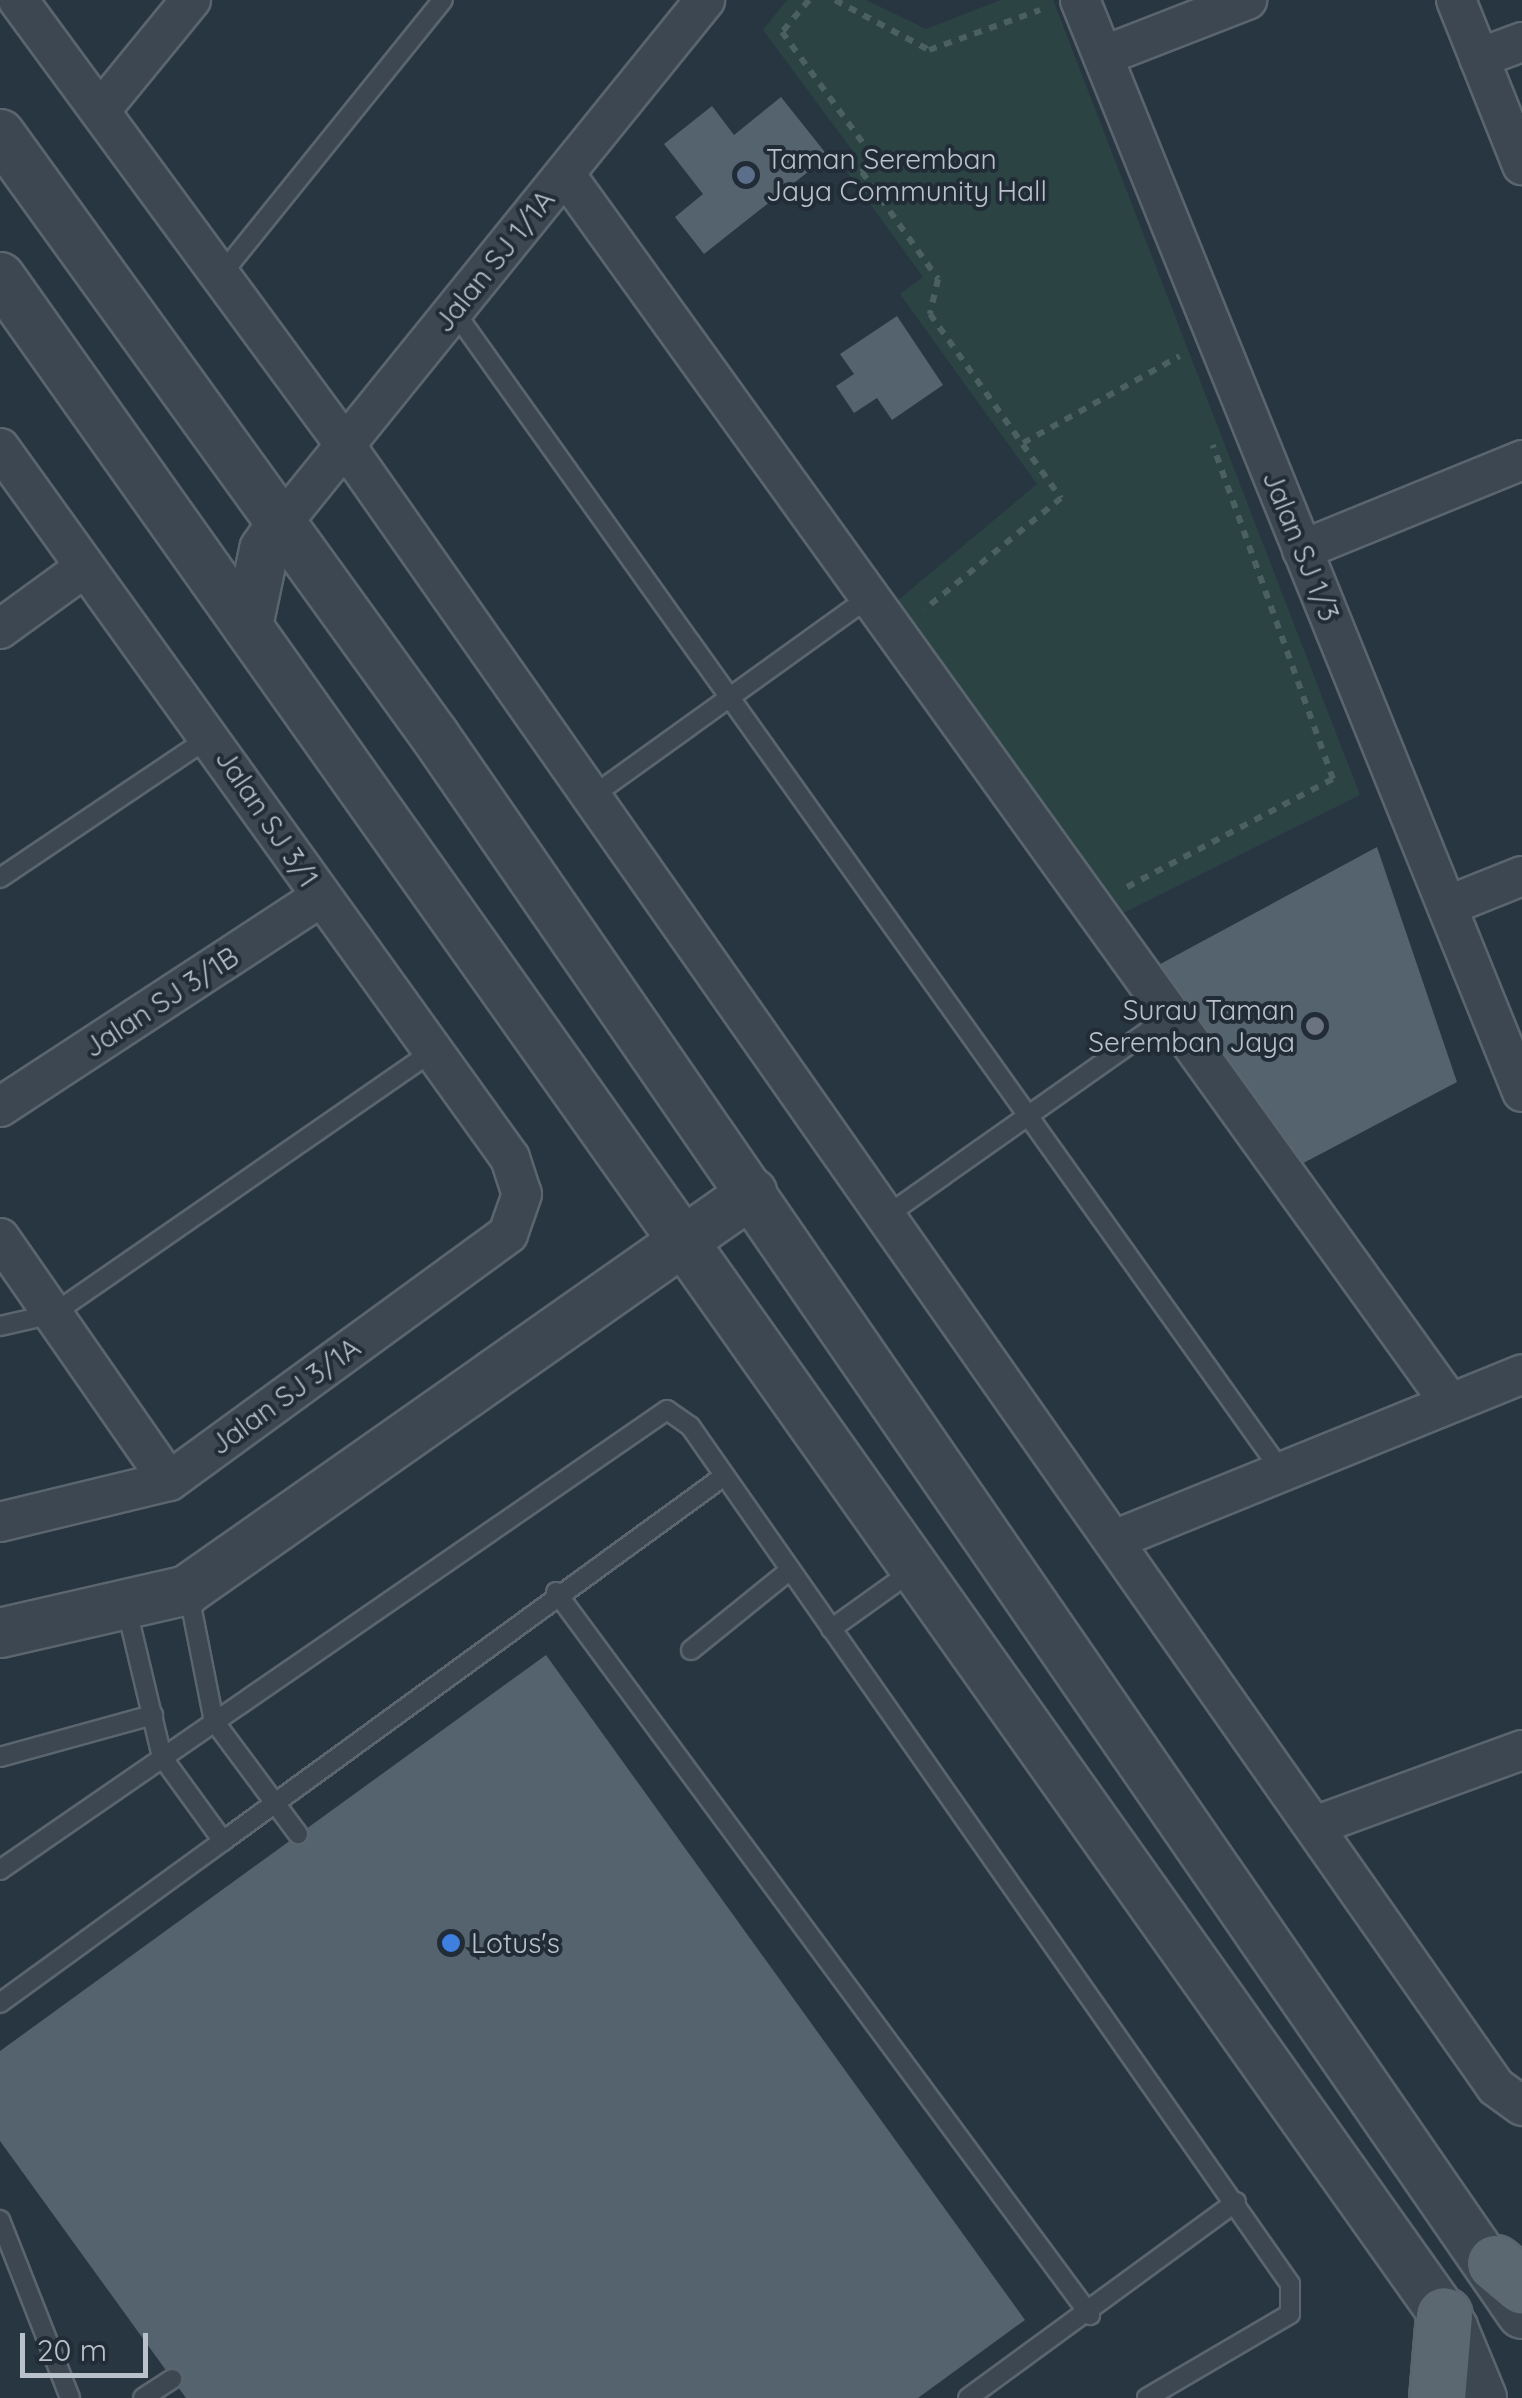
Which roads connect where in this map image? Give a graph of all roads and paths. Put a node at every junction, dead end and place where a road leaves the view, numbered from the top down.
1 (18, 0) edge
2 (191, 0) edge
3 (443, 0) edge
4 (705, 0) edge
5 (808, 0) edge
6 (834, 0) edge
7 (1080, 0) edge
8 (1247, 0) edge
9 (1456, 0) edge
10 (1046, 25) dead end
11 (1522, 42) edge
12 (1103, 56) junction
13 (1480, 58) junction
14 (100, 111) junction
15 (0, 134) edge
16 (1522, 165) edge
17 (564, 174) junction
18 (220, 276) junction
19 (0, 277) edge
20 (454, 311) junction
21 (1173, 337) dead end
22 (1180, 356) junction
23 (1187, 374) dead end
24 (1207, 429) dead end
25 (1022, 443) junction
26 (344, 446) junction
27 (0, 448) edge
28 (1522, 460) edge
29 (282, 522) junction
30 (1302, 550) junction
31 (84, 568) junction
32 (869, 596) junction
33 (248, 626) junction
34 (932, 628) dead end
35 (0, 629) edge
36 (728, 697) junction
37 (211, 736) junction
38 (591, 796) junction
39 (1108, 876) dead end
40 (1522, 876) edge
41 (0, 878) edge
42 (322, 898) junction
43 (1447, 906) junction
44 (1170, 1016) junction
45 (430, 1052) junction
46 (1522, 1092) edge
47 (0, 1107) edge
48 (1029, 1115) junction
49 (752, 1193) junction
50 (522, 1194) joint
51 (886, 1216) junction
52 (0, 1238) edge
53 (684, 1241) junction
54 (53, 1314) junction
55 (0, 1326) edge
56 (1522, 1374) edge
57 (1450, 1403) junction
58 (1282, 1472) junction
59 (724, 1476) junction
60 (169, 1481) junction
61 (0, 1522) edge
62 (1114, 1540) junction
63 (915, 1568) junction
64 (790, 1570) junction
65 (188, 1590) junction
66 (556, 1592) junction
67 (126, 1606) junction
68 (832, 1628) junction
69 (0, 1633) edge
70 (691, 1650) dead end
71 (153, 1715) junction
72 (214, 1722) junction
73 (1522, 1750) edge
74 (0, 1757) edge
75 (162, 1757) junction
76 (272, 1804) junction
77 (1320, 1824) junction
78 (298, 1834) dead end
79 (223, 1841) junction
80 (0, 1870) edge
81 (0, 2003) edge
82 (1522, 2106) edge
83 (1236, 2202) junction
84 (0, 2220) edge
85 (1508, 2275) edge
86 (1522, 2314) edge
87 (1090, 2315) junction
88 (1444, 2315) junction
89 (172, 2379) dead end
90 (70, 2398) edge
91 (143, 2398) edge
92 (968, 2398) edge
93 (1147, 2398) edge
94 (1436, 2398) edge
95 (1482, 2398) edge

1 - 14 street
2 - 14 street
3 - 18 lane
4 - 17 street, Jalan SJ 1/1A
5 - 25 path
6 - 10 path
7 - 12 street, Jalan SJ 1/3
8 - 12 street
9 - 13 street
11 - 13 street
12 - 30 street, Jalan SJ 1/3
13 - 16 street
14 - 18 street
15 - 29 street
17 - 20 street, Jalan SJ 1/1A
17 - 32 street
18 - 26 street
19 - 33 street
20 - 26 street, Jalan SJ 1/1A
20 - 36 lane
21 - 22 path
22 - 23 path
22 - 25 path
24 - 39 path
25 - 34 path
26 - 29 street, Jalan SJ 1/1A
26 - 38 street
27 - 31 street, Jalan SJ 3/1
28 - 30 street
29 - 33 street
29 - 49 street
30 - 43 street, Jalan SJ 1/3
31 - 35 street
31 - 37 street, Jalan SJ 3/1
32 - 36 lane
32 - 44 street
33 - 53 street
36 - 38 lane
36 - 48 lane
37 - 41 lane
37 - 42 street, Jalan SJ 3/1
38 - 51 street
40 - 43 street
42 - 45 street, Jalan SJ 3/1
42 - 47 street, Jalan SJ 3/1B
43 - 46 street, Jalan SJ 1/3
44 - 48 lane
44 - 57 street
45 - 50 street, Jalan SJ 3/1
45 - 54 lane
48 - 51 lane
48 - 58 lane
49 - 53 street
49 - 85 street
50 - 60 street, Jalan SJ 3/1A
51 - 62 street
52 - 54 street
53 - 63 street
53 - 65 street
54 - 55 lane
54 - 60 street
56 - 57 street
57 - 58 street
58 - 62 street
59 - 64 lane
59 - 66 lane
59 - 72 lane
60 - 61 street, Jalan SJ 3/1A
62 - 77 street
63 - 68 lane
63 - 88 street
64 - 68 lane
64 - 70 lane
65 - 67 street
65 - 72 lane
66 - 76 lane
66 - 87 lane
67 - 69 street
67 - 71 lane
68 - 83 lane
71 - 74 lane
71 - 75 lane
72 - 75 lane
72 - 76 lane
73 - 77 street
75 - 79 lane
75 - 80 lane
76 - 78 lane
76 - 79 lane
77 - 82 street
79 - 81 lane
83 - 87 lane
83 - 93 lane
84 - 90 lane
85 - 86 street
87 - 92 lane
88 - 94 main road
88 - 95 street
89 - 91 lane

